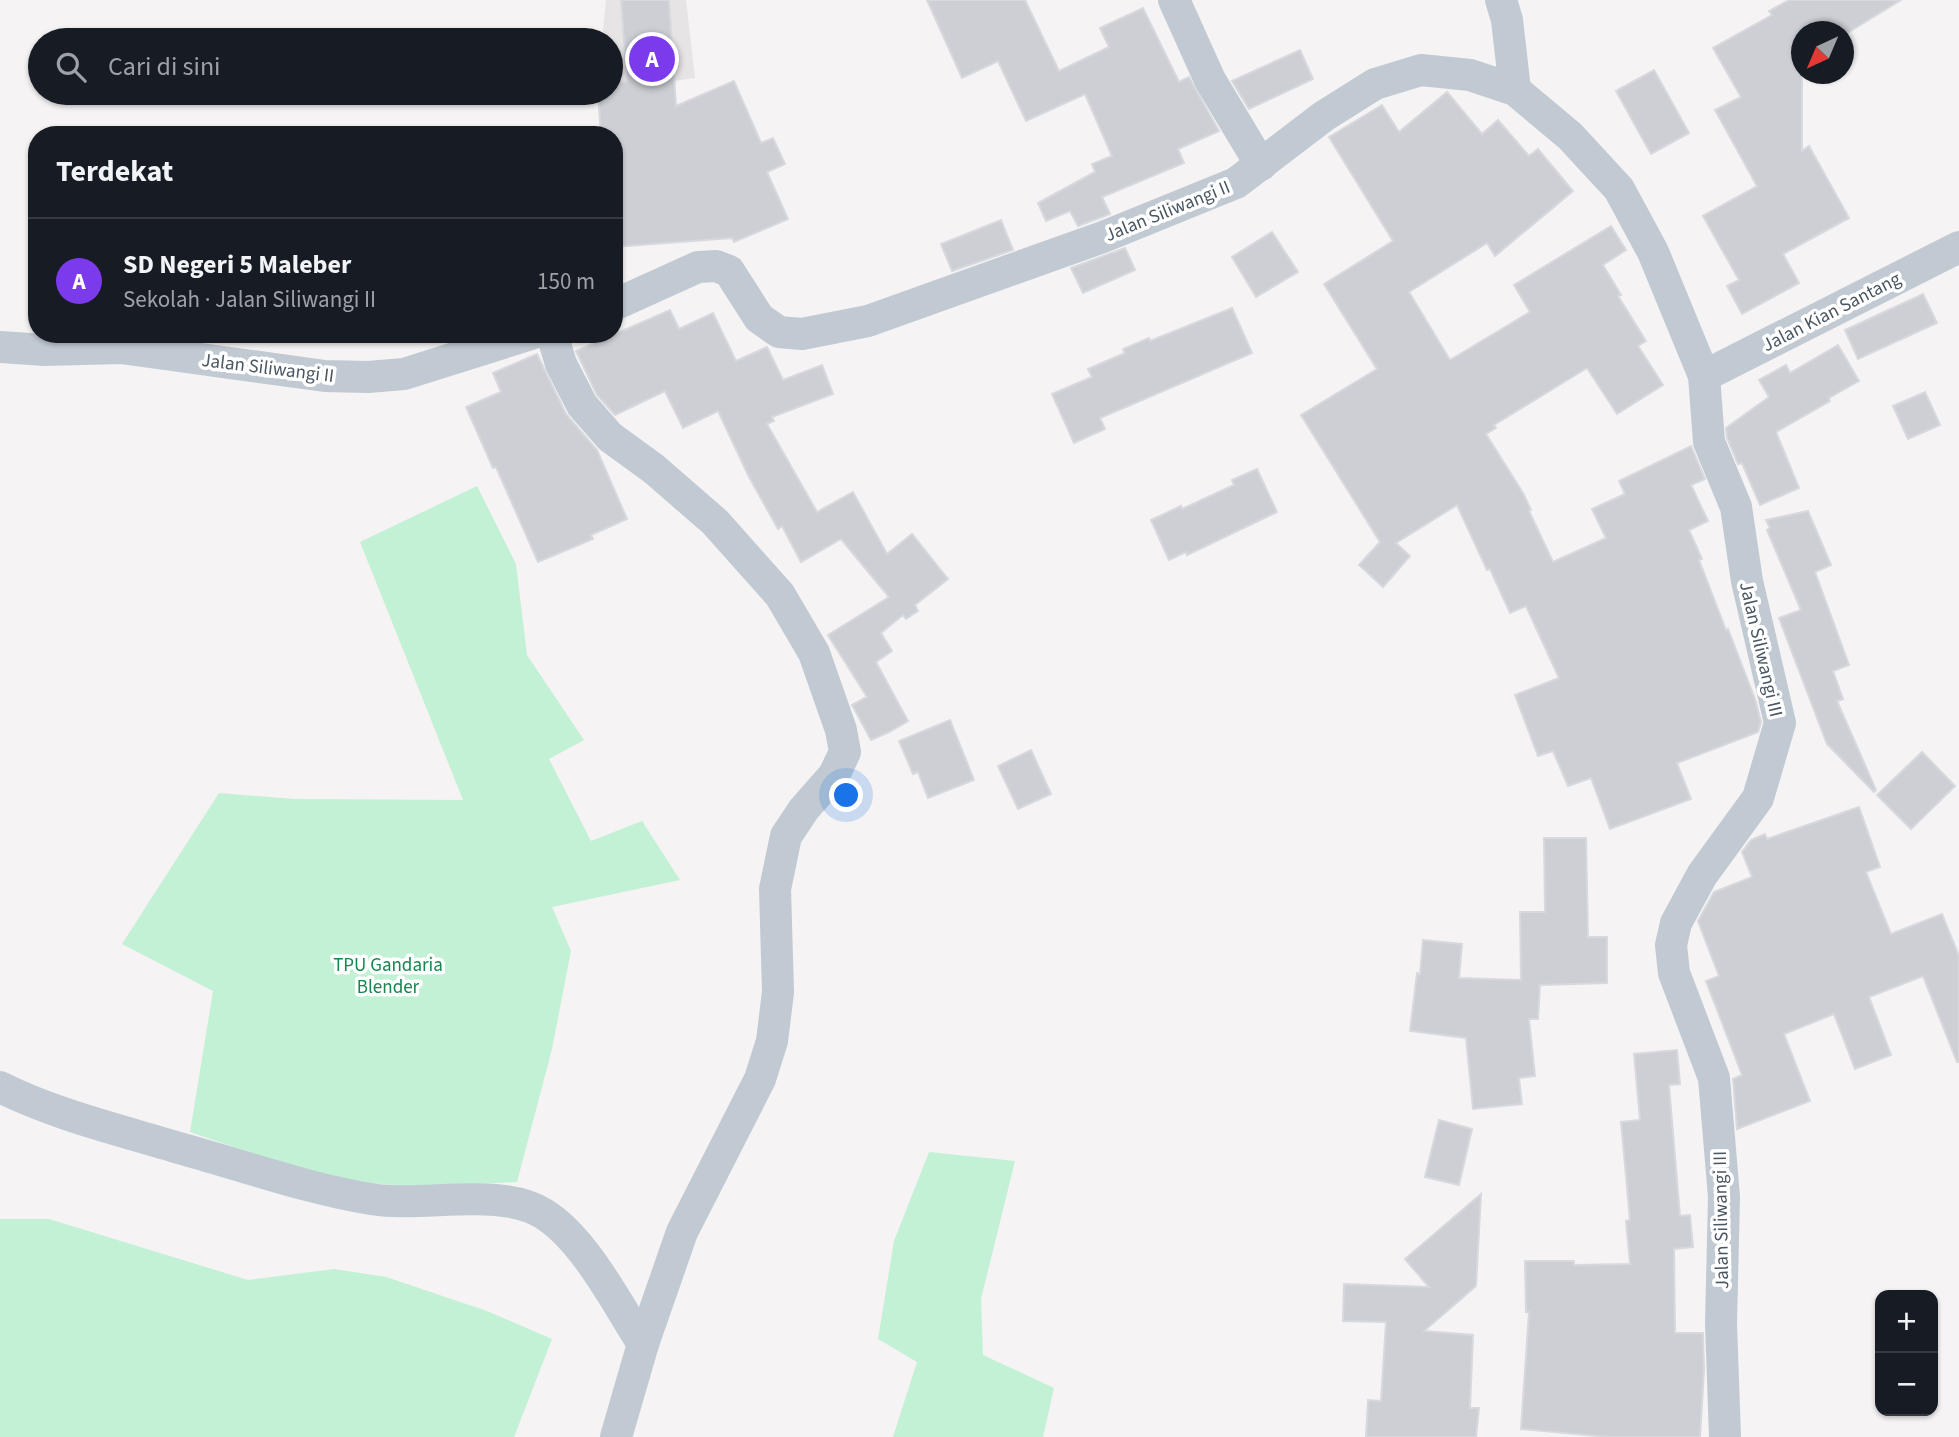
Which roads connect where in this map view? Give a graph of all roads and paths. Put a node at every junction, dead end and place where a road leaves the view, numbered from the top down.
1 (1174, 0) edge
2 (1501, 0) edge
3 (1515, 90) junction
4 (1261, 165) junction
5 (1959, 247) edge
6 (623, 301) edge
7 (502, 343) edge
8 (555, 343) edge
9 (0, 347) edge
10 (1704, 376) junction
11 (0, 1087) edge
12 (643, 1344) junction
13 (616, 1437) edge
14 (1725, 1437) edge

1 - 4 street
2 - 3 street
3 - 4 street, Jalan Siliwangi II
3 - 10 street, Jalan Siliwangi II
4 - 6 street, Jalan Siliwangi II
5 - 10 street, Jalan Kian Santang
7 - 9 street, Jalan Siliwangi II
8 - 12 street
10 - 14 street, Jalan Siliwangi III
11 - 12 street
12 - 13 street

